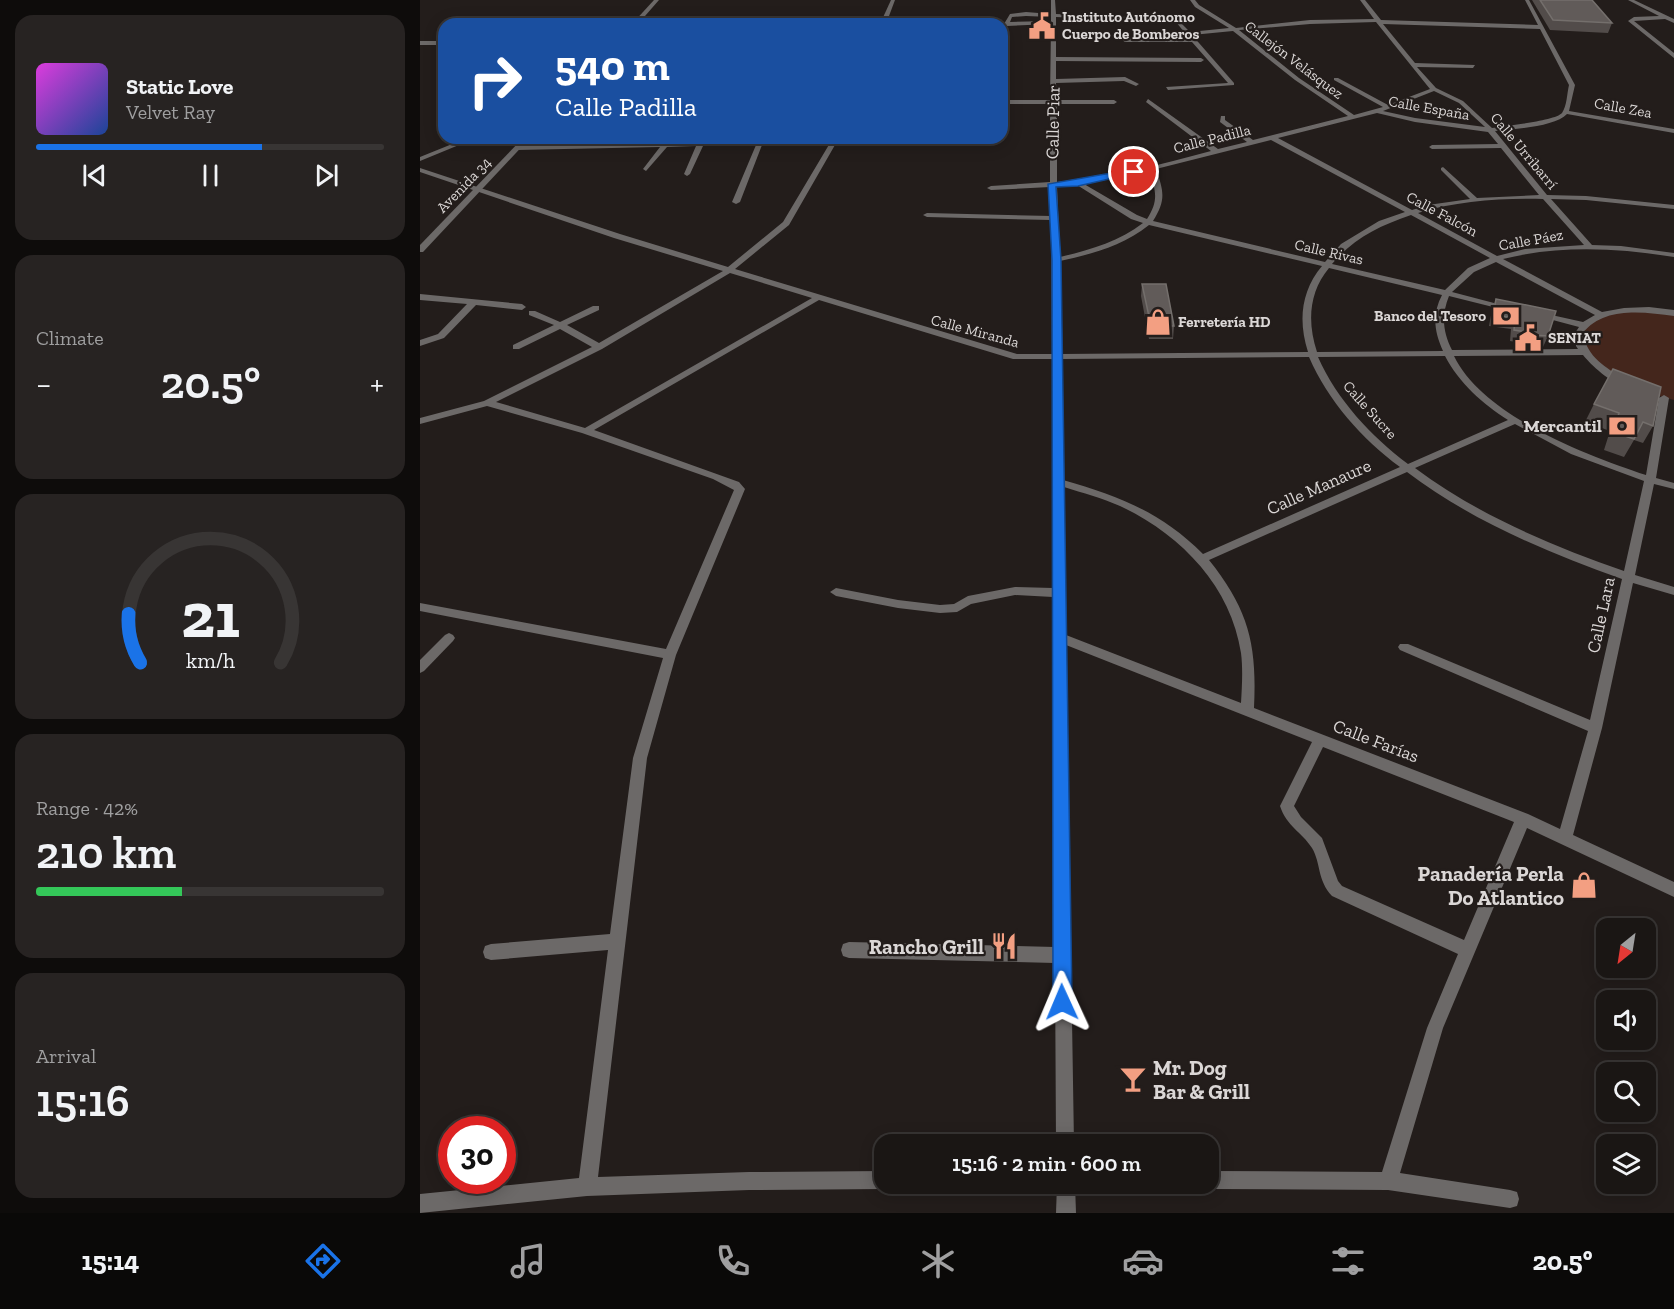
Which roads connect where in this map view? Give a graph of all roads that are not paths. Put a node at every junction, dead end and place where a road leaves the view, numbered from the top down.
1 (657, 0) edge
2 (893, 0) edge
3 (1053, 0) edge
4 (1192, 0) edge
5 (1362, 0) edge
6 (1527, 0) edge
7 (1630, 0) edge
8 (1303, 15) dead end
9 (1665, 17) junction
10 (640, 18) edge
11 (886, 18) edge
12 (1053, 18) junction
13 (1008, 21) edge
14 (1379, 21) junction
15 (1674, 21) edge
16 (1310, 22) junction
17 (1540, 27) junction
18 (1234, 29) junction
19 (1187, 34) junction
20 (1125, 40) dead end
21 (1192, 40) junction
22 (420, 43) edge
23 (438, 43) edge
24 (1674, 56) edge
25 (1054, 59) junction
26 (1201, 60) dead end
27 (1415, 65) junction
28 (1473, 66) dead end
29 (1336, 79) dead end
30 (1054, 81) junction
31 (1136, 84) dead end
32 (1168, 88) dead end
33 (1434, 90) junction
34 (1149, 101) dead end
35 (1008, 102) edge
36 (1114, 102) dead end
37 (1054, 103) junction
38 (1388, 107) junction
39 (1377, 111) junction
40 (1566, 112) junction
41 (1223, 117) dead end
42 (1353, 117) junction
43 (1490, 130) junction
44 (1674, 131) edge
45 (1273, 138) junction
46 (1253, 143) junction
47 (458, 144) edge
48 (521, 144) edge
49 (666, 144) joint
50 (700, 144) edge
51 (759, 144) edge
52 (833, 144) edge
53 (1432, 147) dead end
54 (1504, 147) junction
55 (517, 148) junction
56 (1217, 152) junction
57 (420, 159) edge
58 (1152, 168) junction
59 (645, 169) dead end
60 (420, 170) edge
61 (1443, 170) dead end
62 (687, 174) dead end
63 (1078, 183) junction
64 (1052, 184) junction
65 (480, 188) junction
66 (991, 188) dead end
67 (1544, 196) junction
68 (1475, 200) junction
69 (736, 202) dead end
70 (1674, 207) edge
71 (1412, 213) junction
72 (927, 215) dead end
73 (1053, 218) junction
74 (1150, 223) junction
75 (1589, 246) junction
76 (420, 250) edge
77 (1674, 255) edge
78 (1497, 259) junction
79 (1056, 260) junction
80 (1324, 265) junction
81 (728, 271) junction
82 (1446, 294) junction
83 (420, 297) edge
84 (817, 298) junction
85 (474, 302) junction
86 (522, 307) dead end
87 (596, 308) dead end
88 (1515, 309) edge
89 (1526, 312) edge
90 (532, 313) dead end
91 (1674, 313) edge
92 (1599, 314) junction
93 (560, 325) junction
94 (1583, 325) junction
95 (420, 343) edge
96 (516, 347) dead end
97 (599, 347) junction
98 (1584, 352) junction
99 (1449, 353) junction
100 (1313, 355) junction
101 (1057, 357) junction
102 (1633, 387) edge
103 (1664, 398) edge
104 (487, 403) junction
105 (1516, 420) junction
106 (420, 421) edge
107 (586, 431) junction
108 (1408, 467) junction
109 (1650, 480) junction
110 (1058, 482) junction
111 (1674, 486) edge
112 (1203, 558) junction
113 (1628, 578) junction
114 (1674, 591) edge
115 (836, 592) dead end
116 (1059, 593) junction
117 (420, 607) edge
118 (449, 638) dead end
119 (1060, 638) junction
120 (1404, 647) dead end
121 (670, 655) junction
122 (420, 668) edge
123 (1247, 710) junction
124 (1595, 728) junction
125 (1320, 740) junction
126 (1523, 819) junction
127 (1565, 838) junction
128 (1674, 890) edge
129 (617, 941) junction
130 (849, 950) dead end
131 (1467, 950) junction
132 (491, 952) dead end
133 (1061, 955) junction
134 (1065, 1134) edge
135 (874, 1180) edge
136 (1219, 1180) edge
137 (1388, 1181) junction
138 (587, 1187) junction
139 (1066, 1194) edge
140 (1510, 1198) dead end
141 (420, 1203) edge
142 (1066, 1213) edge

1 - 10 street
2 - 11 street
3 - 12 street, Calle Piar
4 - 18 street, Callejón Velásquez
5 - 14 street, Calle Urribarrí
6 - 17 street
7 - 9 street
8 - 16 street
9 - 15 street
9 - 24 street
12 - 13 street
12 - 19 street
12 - 25 street, Calle Piar
14 - 16 street
14 - 17 street
14 - 27 street, Calle Urribarrí
16 - 18 street
17 - 40 street
18 - 19 street
18 - 42 street, Callejón Velásquez
19 - 21 street
20 - 21 street
21 - 32 street
22 - 23 street
25 - 26 street
25 - 30 street, Calle Piar
27 - 28 street
27 - 33 street, Calle Urribarrí
29 - 38 street
30 - 31 street
30 - 37 street, Calle Piar
33 - 38 street, Calle Padilla
33 - 43 street, Calle Urribarrí
34 - 56 street
35 - 37 street
36 - 37 street
37 - 64 street, Calle Piar
38 - 39 street, Calle Padilla
39 - 42 street, Calle Padilla
39 - 43 street, Calle España
40 - 43 street, Calle España
40 - 44 street, Calle Zea
41 - 46 street
42 - 45 street, Calle Padilla
43 - 54 street, Calle Urribarrí
45 - 46 street, Calle Padilla
45 - 71 street, Calle Falcón
46 - 56 street, Calle Padilla
47 - 57 street
48 - 55 street, Avenida 34
49 - 55 street
49 - 59 street
50 - 62 street
51 - 69 street
52 - 81 street
53 - 54 street
54 - 67 street, Calle Urribarrí
55 - 65 street, Avenida 34
56 - 58 street, Calle Padilla
58 - 63 street, Calle Padilla
58 - 74 street
60 - 65 street, Calle Miranda
61 - 68 street
63 - 64 street, Calle Padilla
63 - 74 street, Calle Rivas
64 - 66 street, Calle Padilla
64 - 73 street, Calle Piar
65 - 76 street, Avenida 34
65 - 81 street, Calle Miranda
67 - 68 street, Calle Sucre
67 - 70 street, Calle Sucre
67 - 75 street, Calle Urribarrí
68 - 71 street, Calle Sucre
71 - 78 street, Calle Falcón
71 - 80 street, Calle Sucre
72 - 73 street
73 - 79 street, Calle Piar
74 - 79 street
74 - 80 street, Calle Rivas
75 - 77 street, Calle Páez
75 - 78 street, Calle Páez
78 - 82 street, Calle Páez
78 - 92 street, Calle Falcón
79 - 101 street, Calle Piar
80 - 82 street, Calle Rivas
80 - 100 street, Calle Sucre
81 - 84 street, Calle Miranda
81 - 97 street
82 - 88 street, Calle Rivas
82 - 99 street
83 - 85 street
84 - 101 street, Calle Miranda
84 - 107 street
85 - 86 street
85 - 95 street
87 - 93 street
89 - 94 street
90 - 93 street
91 - 92 street
92 - 94 street
93 - 96 street
93 - 97 street
94 - 98 street
97 - 104 street
98 - 99 street, Calle Miranda
98 - 102 street
99 - 100 street, Calle Miranda
99 - 105 street
100 - 101 street, Calle Miranda
100 - 108 street, Calle Sucre
101 - 110 street, Calle Piar
103 - 109 street, Calle Lara
104 - 106 street
104 - 107 street
105 - 108 street, Calle Manaure
105 - 109 street
107 - 121 street
108 - 112 street, Calle Manaure
108 - 113 street, Calle Sucre
109 - 111 street
109 - 113 street, Calle Lara
110 - 112 street
110 - 116 street, Calle Piar
112 - 123 street
113 - 114 street, Calle Sucre
113 - 124 street, Calle Lara
115 - 116 street
116 - 119 street, Calle Piar
117 - 121 street
118 - 122 street
119 - 123 street, Calle Farías
119 - 133 street, Calle Piar
120 - 124 street
121 - 129 street
123 - 125 street, Calle Farías
124 - 127 street, Calle Lara
125 - 126 street, Calle Farías
125 - 131 street
126 - 127 street, Calle Farías
126 - 131 street
127 - 128 street, Calle Farías
129 - 132 street
129 - 138 street
130 - 133 street
131 - 137 street
133 - 134 street, Calle Piar
135 - 138 street
136 - 137 street
137 - 140 street
138 - 141 street
139 - 142 street

